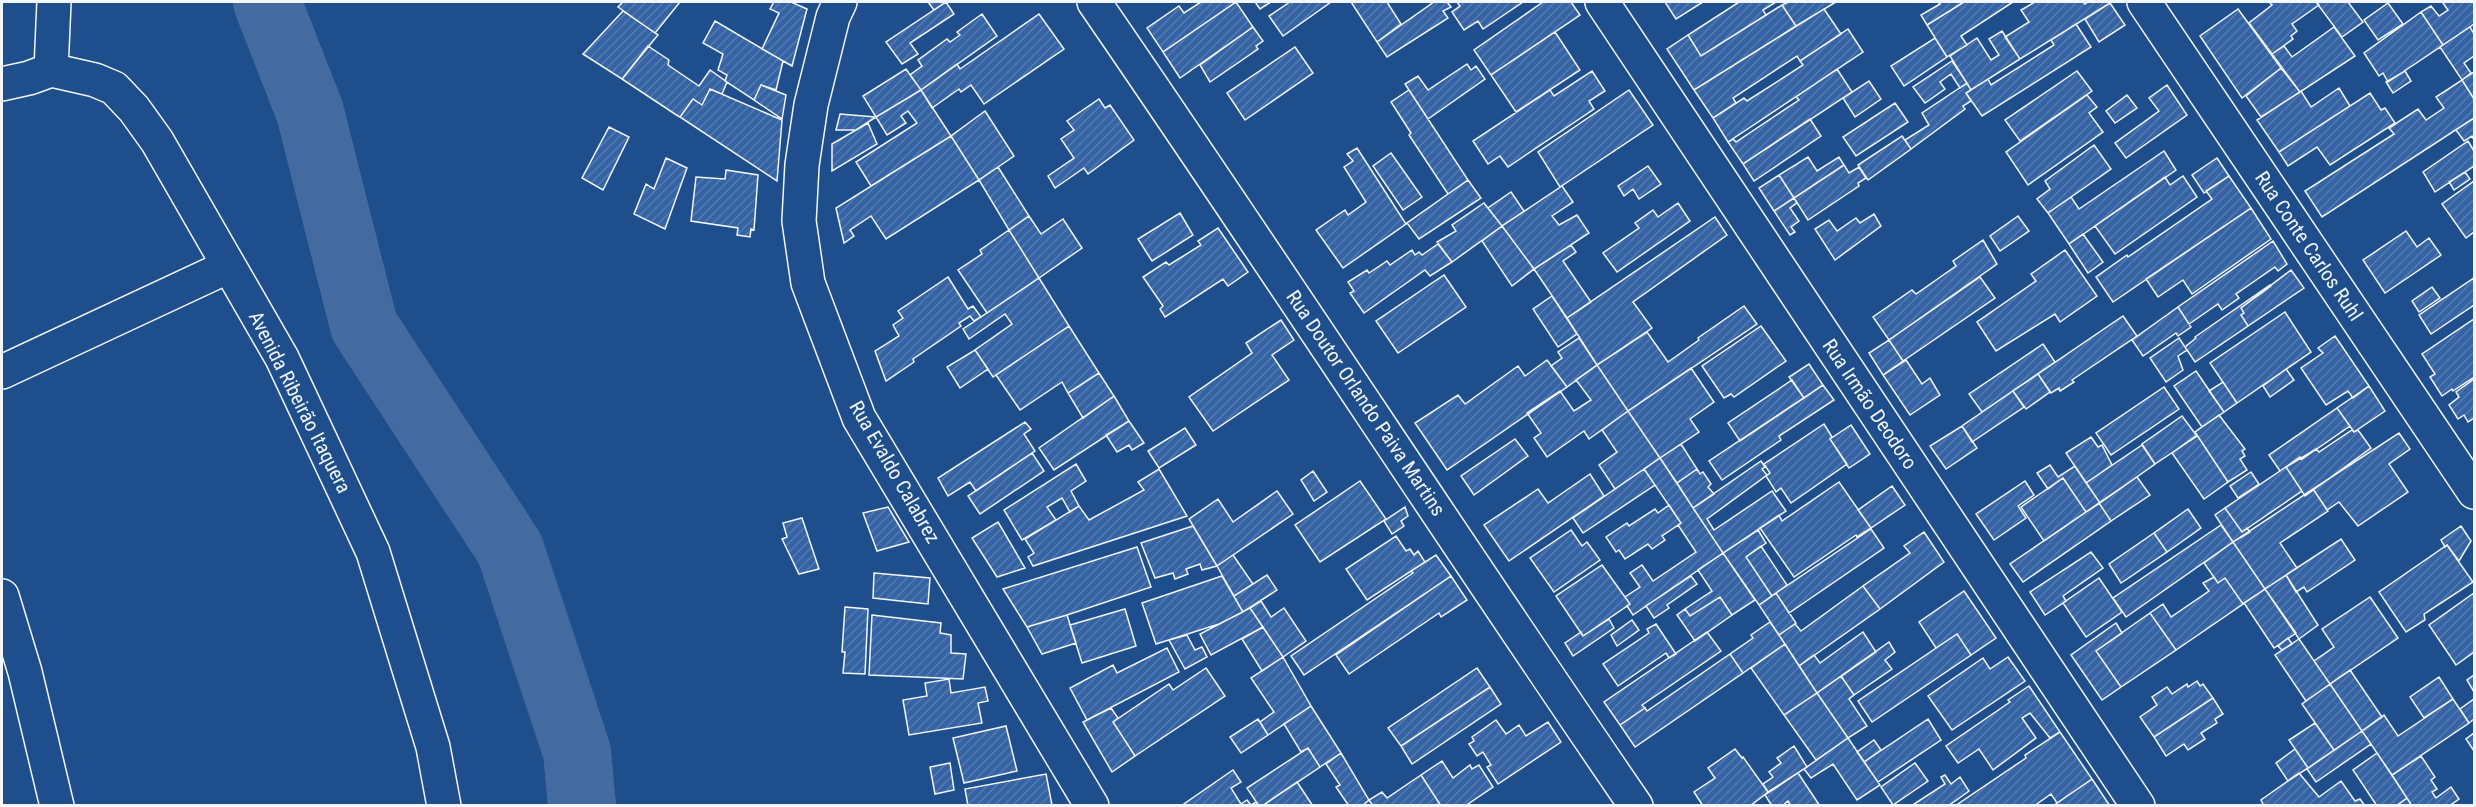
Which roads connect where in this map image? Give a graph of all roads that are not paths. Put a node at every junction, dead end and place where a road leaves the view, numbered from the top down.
1 (54, 2) edge
2 (840, 2) edge
3 (1094, 2) edge
4 (1602, 2) edge
5 (2151, 4) edge
6 (51, 70) junction
7 (2, 84) edge
8 (229, 266) junction
9 (2, 372) edge
10 (2475, 492) edge
11 (2, 596) edge
12 (7, 633) edge
13 (57, 806) edge
14 (444, 806) edge
15 (1092, 806) edge
16 (1636, 806) edge
17 (2138, 806) edge

1 - 6 street
2 - 15 street, Rua Evaldo Calabrez
3 - 16 street, Rua Doutor Orlando Paiva Martins
4 - 17 street, Rua Irmão Deodoro
5 - 10 street, Rua Conte Carlos Ruhl
6 - 7 street
6 - 8 street, Avenida Ribeirão Itaquera
8 - 9 street
8 - 14 street, Avenida Ribeirão Itaquera
11 - 12 street
12 - 13 street

